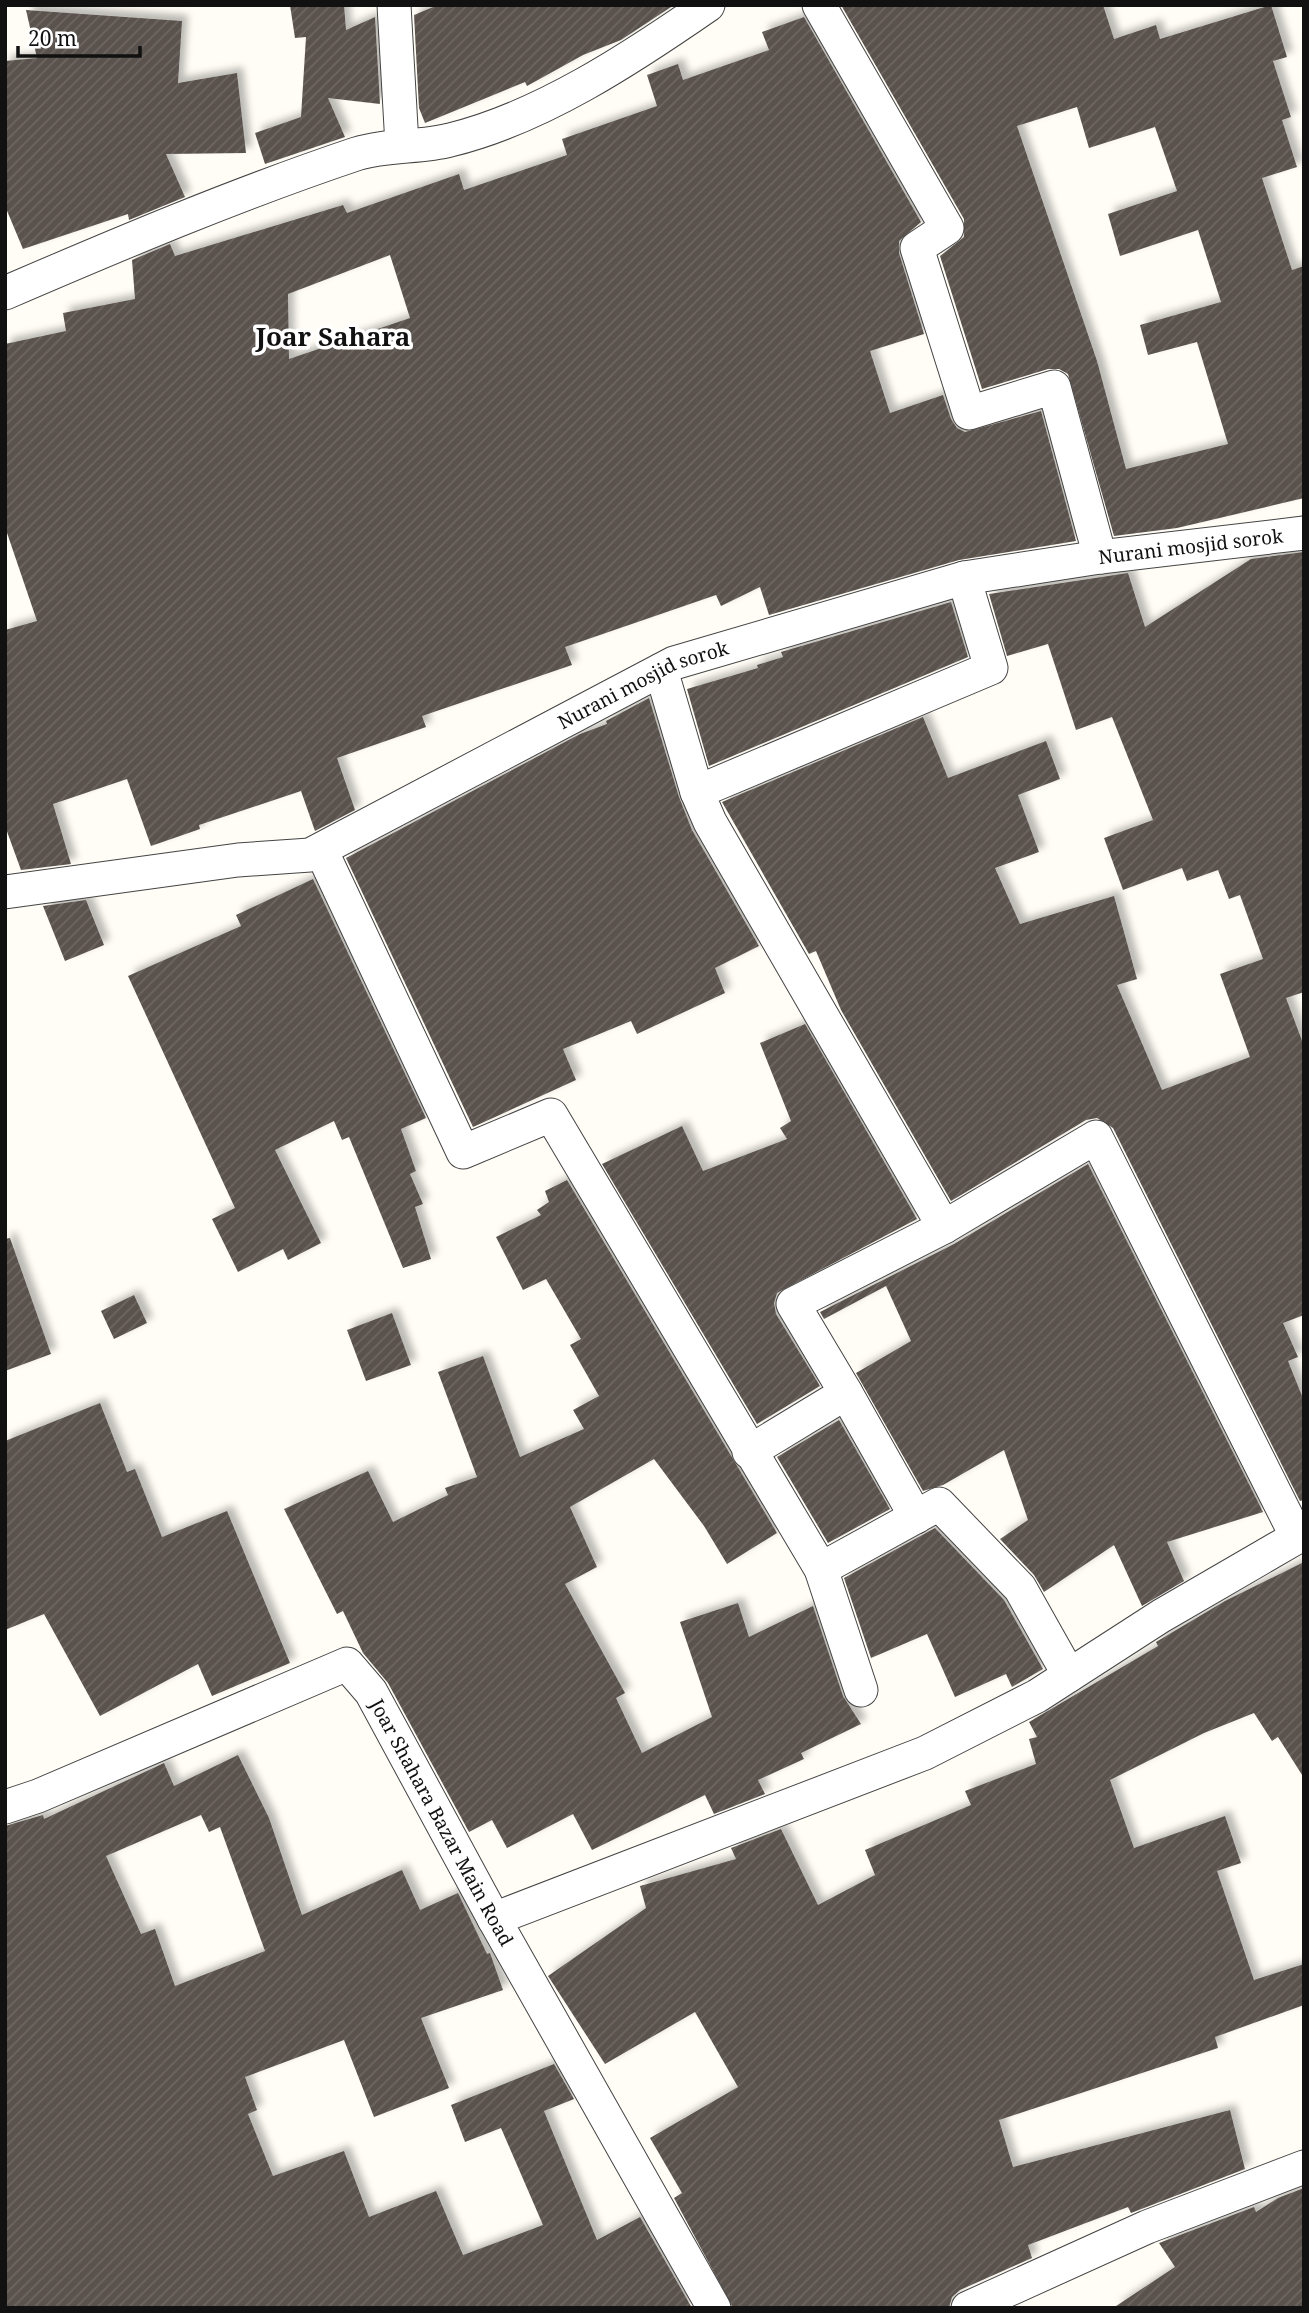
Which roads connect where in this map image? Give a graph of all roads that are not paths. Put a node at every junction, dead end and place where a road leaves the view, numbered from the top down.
1 (394, 5) edge
2 (708, 5) edge
3 (819, 5) edge
4 (402, 145) junction
5 (5, 293) edge
6 (1304, 533) edge
7 (1100, 557) junction
8 (964, 578) junction
9 (661, 670) junction
10 (697, 792) junction
11 (321, 850) junction
12 (5, 892) edge
13 (944, 1227) junction
14 (846, 1393) junction
15 (749, 1452) junction
16 (916, 1517) junction
17 (1300, 1535) edge
18 (821, 1569) junction
19 (1069, 1675) junction
20 (861, 1690) dead end
21 (5, 1807) edge
22 (494, 1919) junction
23 (1304, 2167) edge
24 (714, 2308) edge
25 (968, 2308) edge

1 - 4 street
2 - 4 street
3 - 7 street
4 - 5 street
6 - 7 street, Nurani mosjid sorok
7 - 8 street, Nurani mosjid sorok
8 - 9 street, Nurani mosjid sorok
8 - 10 street
9 - 10 street
9 - 11 street, Nurani mosjid sorok
10 - 13 street
11 - 12 street, Nurani mosjid sorok
11 - 15 street
13 - 14 street
13 - 17 street
14 - 15 street
14 - 16 street
15 - 18 street
16 - 18 street
16 - 19 street
17 - 19 street
18 - 20 street
19 - 22 street
21 - 22 street, Joar Shahara Bazar Main Road
22 - 24 street, Joar Shahara Bazar Main Road
23 - 25 street

